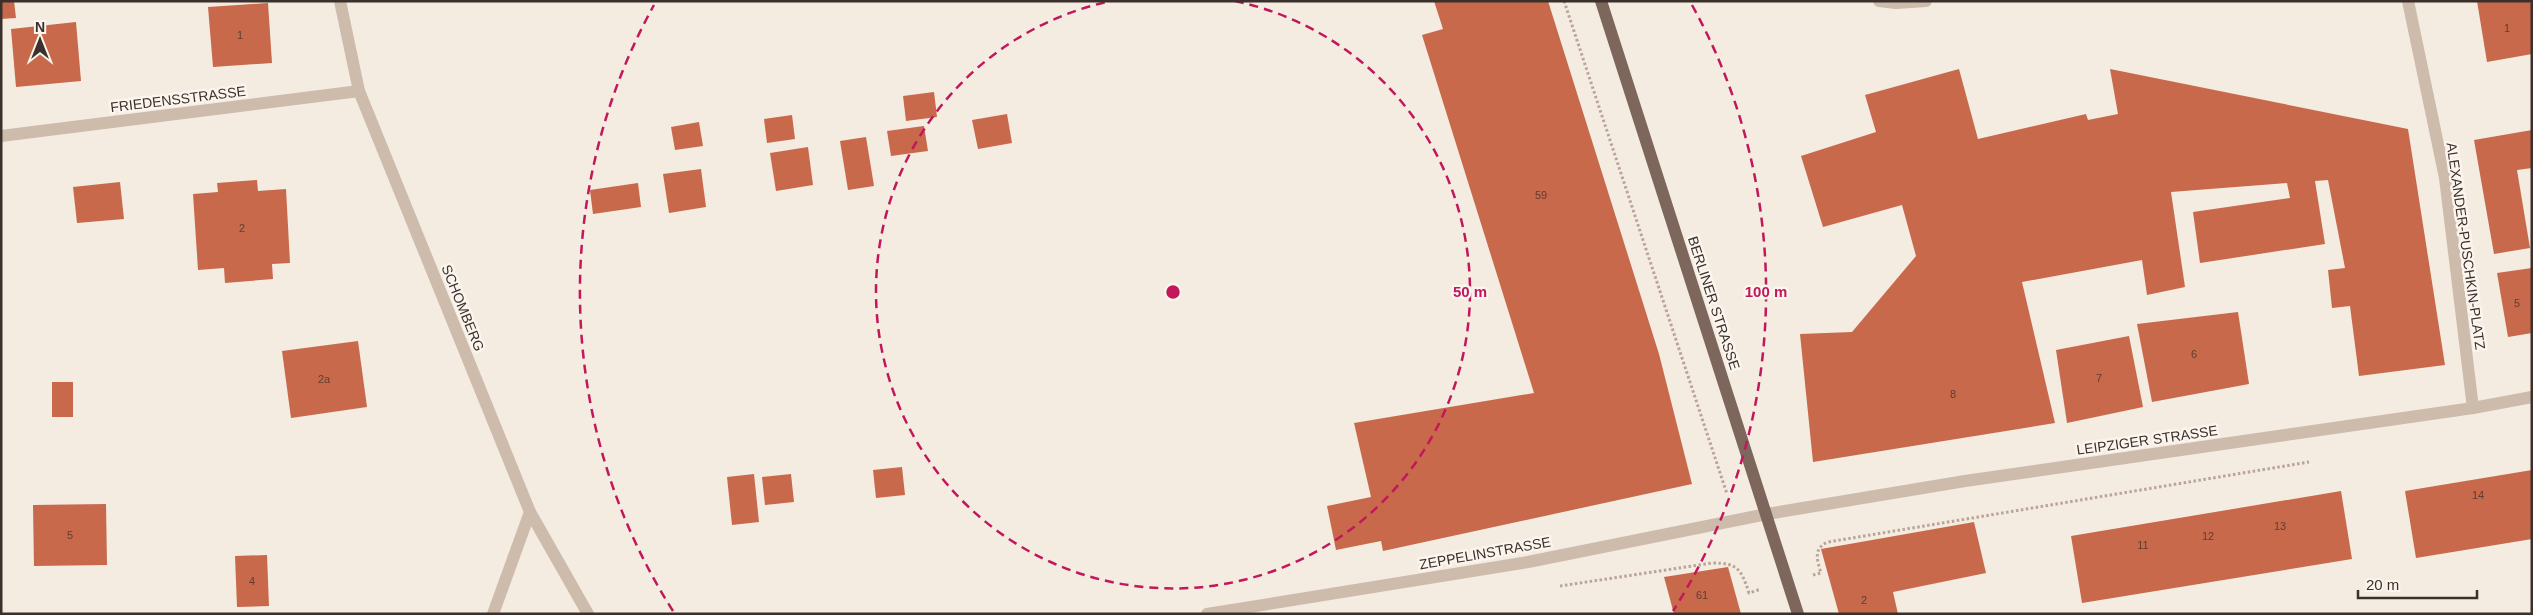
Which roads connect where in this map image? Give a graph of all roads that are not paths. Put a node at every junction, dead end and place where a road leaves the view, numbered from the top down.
1 (340, 1) edge
2 (1601, 1) edge
3 (1879, 1) edge
4 (1926, 1) edge
5 (2408, 1) edge
6 (359, 91) junction
7 (1, 136) edge
8 (2532, 397) edge
9 (2473, 408) junction
10 (530, 512) junction
11 (1767, 514) junction
12 (493, 614) edge
13 (588, 614) edge
14 (1207, 614) edge
15 (1798, 614) edge

1 - 6 street, SCHOMBERG
2 - 11 main road, BERLINER STRASSE
3 - 4 street
5 - 9 street, ALEXANDER-PUSCHKIN-PLATZ
6 - 7 street, FRIEDENSSTRASSE
6 - 10 street, SCHOMBERG
8 - 9 street, LEIPZIGER STRASSE
9 - 11 street, LEIPZIGER STRASSE
10 - 12 street
10 - 13 street, SCHOMBERG
11 - 14 street, ZEPPELINSTRASSE
11 - 15 main road, BERLINER STRASSE

